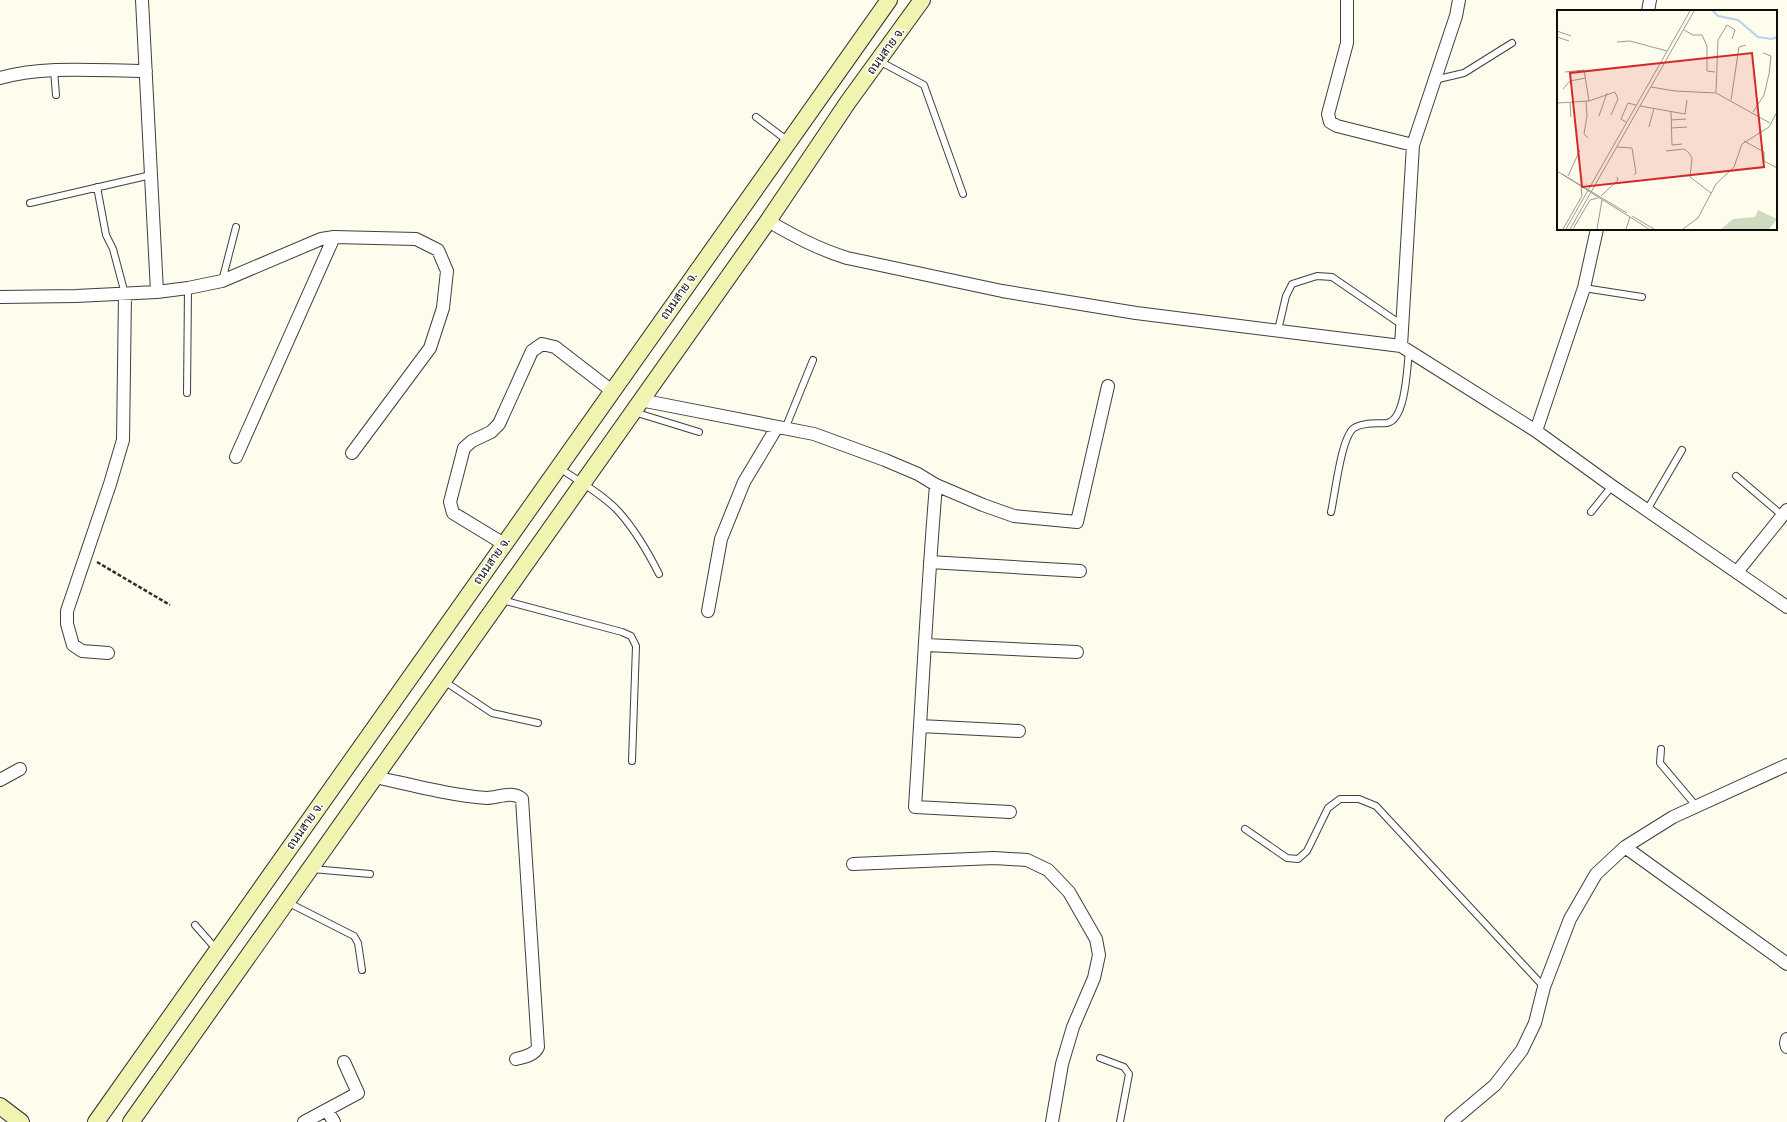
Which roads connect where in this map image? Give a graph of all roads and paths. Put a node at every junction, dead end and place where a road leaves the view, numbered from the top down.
1 (142, 0) edge
2 (888, 0) edge
3 (922, 0) edge
4 (1347, 0) edge
5 (1459, 0) edge
6 (1650, 0) edge
7 (1648, 10) edge
8 (1512, 43) dead end
9 (879, 61) junction
10 (54, 70) junction
11 (146, 71) junction
12 (0, 78) edge
13 (1434, 80) junction
14 (56, 95) dead end
15 (756, 117) dead end
16 (788, 142) junction
17 (1412, 144) junction
18 (151, 176) junction
19 (97, 188) junction
20 (963, 194) dead end
21 (30, 203) dead end
22 (768, 221) junction
23 (236, 227) dead end
24 (1596, 230) edge
25 (334, 237) junction
26 (222, 281) junction
27 (188, 288) junction
28 (1584, 288) junction
29 (156, 292) junction
30 (125, 294) junction
31 (0, 297) edge
32 (1642, 298) dead end
33 (1402, 325) junction
34 (1278, 330) junction
35 (1405, 348) junction
36 (814, 360) dead end
37 (1108, 386) dead end
38 (612, 391) junction
39 (187, 393) dead end
40 (636, 406) junction
41 (781, 428) junction
42 (1536, 431) junction
43 (699, 432) dead end
44 (1682, 450) dead end
45 (352, 453) dead end
46 (236, 457) dead end
47 (558, 468) junction
48 (1736, 476) dead end
49 (582, 482) junction
50 (936, 485) junction
51 (1612, 486) junction
52 (1647, 510) junction
53 (1331, 512) dead end
54 (1591, 512) dead end
55 (1785, 513) edge
56 (504, 544) junction
57 (86, 556) junction
58 (930, 562) junction
59 (1080, 571) dead end
60 (1737, 572) junction
61 (659, 574) dead end
62 (499, 600) junction
63 (170, 605) dead end
64 (1787, 607) edge
65 (708, 611) dead end
66 (926, 645) junction
67 (1077, 652) dead end
68 (108, 654) dead end
69 (442, 680) junction
70 (538, 723) dead end
71 (920, 726) junction
72 (1019, 731) dead end
73 (1661, 749) dead end
74 (632, 761) dead end
75 (1787, 765) edge
76 (20, 769) dead end
77 (375, 777) junction
78 (0, 780) edge
79 (1697, 807) junction
80 (1010, 812) dead end
81 (1245, 829) dead end
82 (1626, 847) junction
83 (853, 864) dead end
84 (310, 869) junction
85 (370, 874) dead end
86 (287, 902) junction
87 (195, 925) dead end
88 (217, 950) junction
89 (1787, 964) edge
90 (362, 970) dead end
91 (1544, 987) junction
92 (1787, 1039) edge
93 (1787, 1047) edge
94 (1100, 1058) dead end
95 (516, 1059) dead end
96 (344, 1062) dead end
97 (0, 1106) edge
98 (327, 1110) junction
99 (22, 1122) edge
100 (96, 1122) edge
101 (131, 1122) edge
102 (304, 1122) edge
103 (334, 1122) edge
104 (1052, 1122) edge
105 (1120, 1122) edge
106 (1451, 1122) edge

1 - 11 street
2 - 16 main road, ถนนสาย จ.
3 - 9 main road, ถนนสาย จ.
4 - 17 street
5 - 13 street
6 - 7 street
8 - 13 lane
9 - 20 lane
9 - 22 main road, ถนนสาย จ.
10 - 11 street
10 - 12 street
10 - 14 lane
11 - 18 street
13 - 17 street
15 - 16 lane
16 - 38 main road, ถนนสาย จ.
17 - 33 street
18 - 19 lane
18 - 29 street
19 - 21 lane
19 - 30 lane
22 - 34 street
22 - 40 main road, ถนนสาย จ.
23 - 26 lane
24 - 28 street
25 - 26 street
25 - 45 street
25 - 46 street
26 - 27 street
27 - 29 street
27 - 39 lane
28 - 32 lane
28 - 42 street
29 - 30 street
30 - 31 street
30 - 57 street
33 - 34 lane
33 - 35 street
34 - 35 street
35 - 42 street
35 - 53 lane
36 - 41 lane
37 - 50 street
38 - 47 main road, ถนนสาย จ.
38 - 56 street
40 - 41 street
40 - 43 lane
40 - 49 main road, ถนนสาย จ.
41 - 50 street
41 - 65 street
42 - 51 street
44 - 52 lane
47 - 49 lane
47 - 56 main road, ถนนสาย จ.
48 - 55 lane
49 - 61 lane
49 - 62 main road, ถนนสาย จ.
50 - 58 street
51 - 52 street
51 - 54 lane
52 - 60 street
55 - 60 street
56 - 88 main road, ถนนสาย จ.
57 - 63 path
57 - 68 street
58 - 59 street
58 - 66 street
60 - 64 street
62 - 69 main road, ถนนสาย จ.
62 - 74 lane
66 - 67 street
66 - 71 street
69 - 70 lane
69 - 77 main road, ถนนสาย จ.
71 - 72 street
71 - 80 street
73 - 79 lane
75 - 79 street
76 - 78 street
77 - 84 main road, ถนนสาย จ.
77 - 95 street
79 - 82 street
81 - 91 lane
82 - 89 street
82 - 91 street
83 - 104 street
84 - 85 lane
84 - 86 main road, ถนนสาย จ.
86 - 90 lane
86 - 101 main road, ถนนสาย จ.
87 - 88 lane
88 - 100 main road, ถนนสาย จ.
91 - 106 street
92 - 93 street
94 - 105 lane
96 - 98 street
97 - 99 main road
98 - 102 street
98 - 103 street

